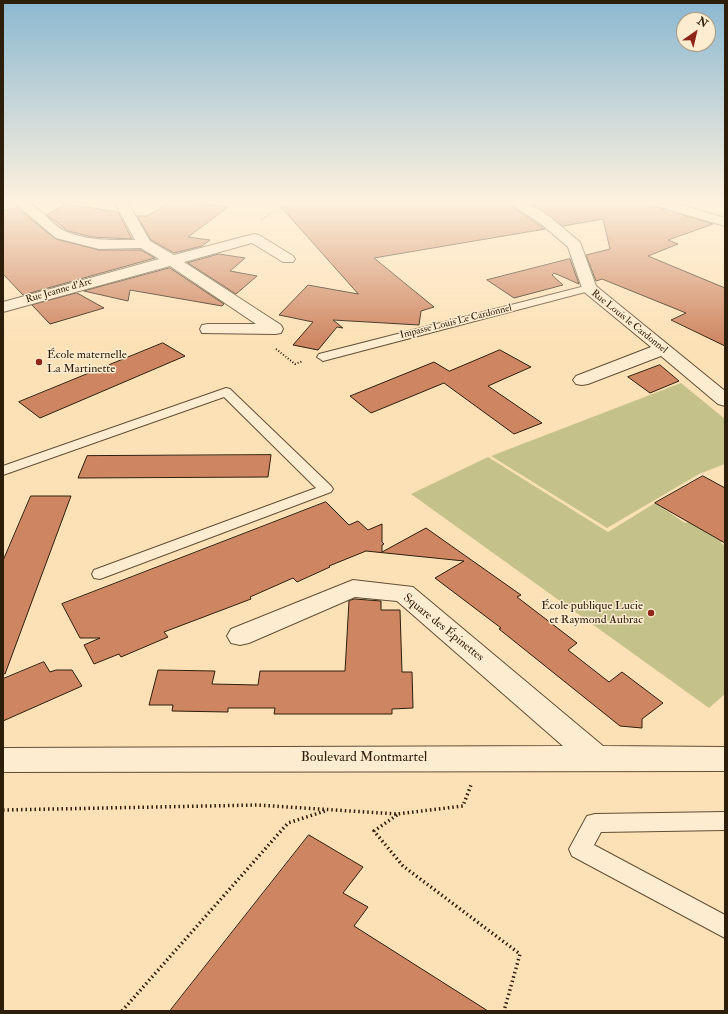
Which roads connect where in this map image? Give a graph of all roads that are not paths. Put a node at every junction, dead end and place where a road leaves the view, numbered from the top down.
1 (151, 248) edge
2 (215, 248) edge
3 (271, 248) edge
4 (576, 248) edge
5 (288, 259) dead end
6 (171, 260) junction
7 (589, 288) junction
8 (3, 290) edge
9 (9, 305) edge
10 (208, 329) dead end
11 (662, 349) junction
12 (323, 357) dead end
13 (582, 380) dead end
14 (725, 400) edge
15 (3, 471) edge
16 (100, 574) dead end
17 (240, 636) dead end
18 (597, 758) junction
19 (725, 759) edge
20 (3, 760) edge
21 (725, 821) edge
22 (725, 927) edge

1 - 6 street
2 - 6 street, Rue Jeanne d'Arc
3 - 5 street, Rue Jeanne d'Arc
4 - 7 street, Rue Louis le Cardonnel
6 - 9 street, Rue Jeanne d'Arc
6 - 10 street
7 - 11 street, Rue Louis le Cardonnel
7 - 12 lane, Impasse Louis Le Cardonnel
8 - 9 street
11 - 13 street
11 - 14 street, Rue Louis le Cardonnel
15 - 16 lane
17 - 18 street, Square des Épinettes
18 - 19 street, Boulevard Montmartel
18 - 20 street, Boulevard Montmartel
21 - 22 lane

